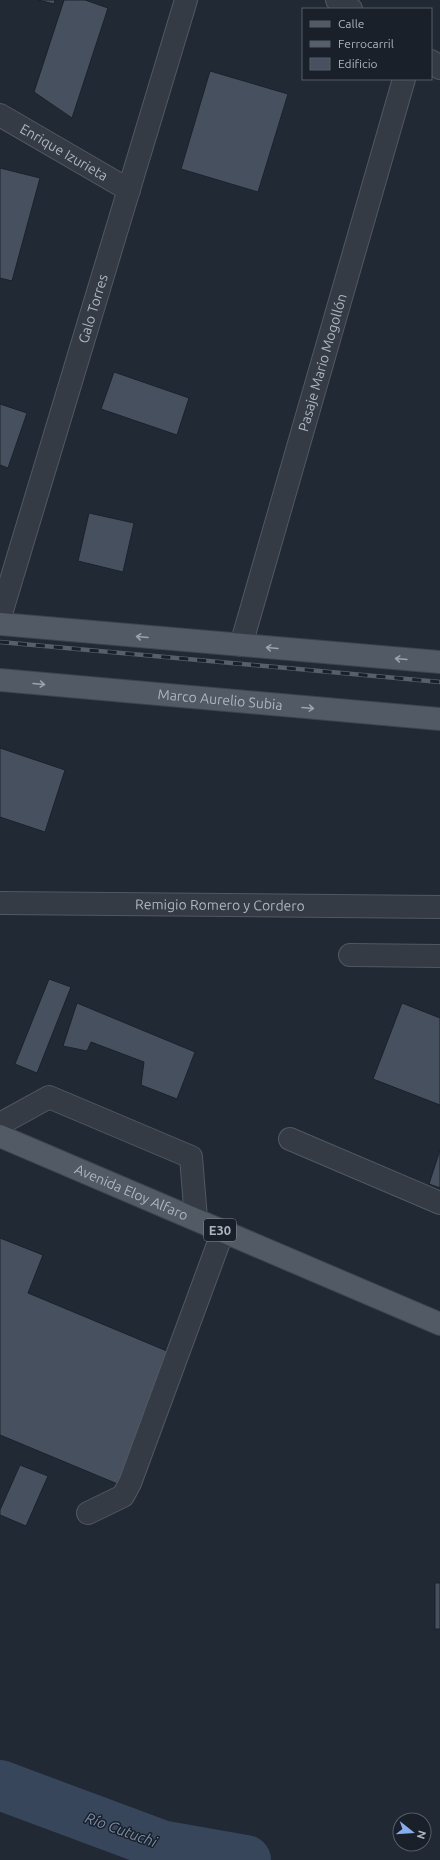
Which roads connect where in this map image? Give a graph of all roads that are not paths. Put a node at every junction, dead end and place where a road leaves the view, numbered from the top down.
1 (186, 0) edge
2 (337, 0) edge
3 (349, 8) edge
4 (432, 62) edge
5 (440, 68) edge
6 (404, 80) edge
7 (0, 114) edge
8 (129, 190) junction
9 (2, 605) edge
10 (0, 624) edge
11 (241, 645) junction
12 (440, 662) edge
13 (0, 680) edge
14 (440, 719) edge
15 (0, 902) edge
16 (440, 907) edge
17 (350, 955) dead end
18 (440, 956) edge
19 (0, 1124) edge
20 (0, 1136) edge
21 (290, 1139) dead end
22 (440, 1203) edge
23 (196, 1220) junction
24 (223, 1231) junction
25 (440, 1324) edge
26 (88, 1513) dead end

1 - 8 street, Galo Torres
2 - 3 street
4 - 5 street
6 - 11 street, Pasaje Mario Mogollón
7 - 8 street, Enrique Izurieta
8 - 9 street, Galo Torres
11 -> 10 main road
12 -> 11 main road
13 -> 14 main road, Marco Aurelio Subia
15 - 16 street, Remigio Romero y Cordero
17 - 18 street
19 - 23 street
20 - 23 main road, Avenida Eloy Alfaro / E30
21 - 22 street
23 - 24 main road, Avenida Eloy Alfaro / E30
24 - 25 main road, Avenida Eloy Alfaro / E30
24 - 26 street

